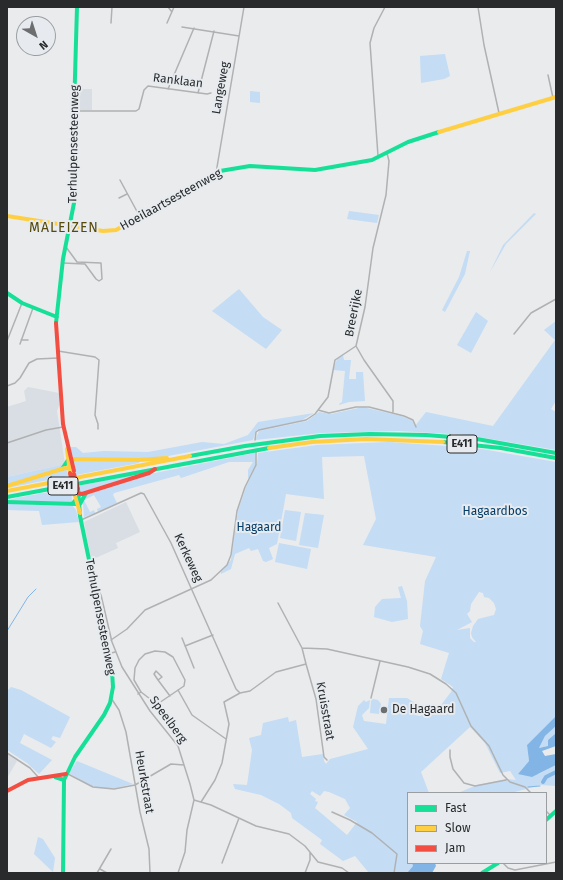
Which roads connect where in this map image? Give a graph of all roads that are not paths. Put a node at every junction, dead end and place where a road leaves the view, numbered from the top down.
1 (77, 7) edge
2 (112, 7) edge
3 (168, 7) edge
4 (174, 7) edge
5 (244, 7) edge
6 (385, 7) edge
7 (478, 7) edge
8 (172, 12) junction
9 (111, 23) dead end
10 (167, 23) dead end
11 (182, 27) dead end
12 (194, 28) junction
13 (214, 31) junction
14 (239, 36) junction
15 (548, 75) dead end
16 (168, 89) junction
17 (198, 93) junction
18 (211, 93) dead end
19 (554, 97) edge
20 (74, 111) junction
21 (500, 112) junction
22 (387, 153) junction
23 (379, 158) junction
24 (216, 173) junction
25 (120, 180) dead end
26 (127, 194) junction
27 (119, 198) dead end
28 (7, 216) edge
29 (140, 217) junction
30 (70, 225) junction
31 (66, 247) junction
32 (63, 263) junction
33 (7, 293) edge
34 (556, 299) edge
35 (22, 303) junction
36 (33, 308) junction
37 (57, 318) junction
38 (514, 334) dead end
39 (21, 340) junction
40 (28, 340) dead end
41 (7, 341) edge
42 (20, 344) dead end
43 (356, 346) junction
44 (58, 350) junction
45 (58, 358) junction
46 (7, 386) edge
47 (318, 410) junction
48 (393, 412) junction
49 (63, 427) junction
50 (416, 427) dead end
51 (98, 429) dead end
52 (254, 440) dead end
53 (7, 443) edge
54 (256, 452) dead end
55 (556, 453) edge
56 (556, 458) edge
57 (174, 459) junction
58 (70, 464) junction
59 (156, 468) junction
60 (61, 470) junction
61 (7, 486) edge
62 (7, 491) edge
63 (86, 492) junction
64 (77, 494) junction
65 (7, 497) edge
66 (7, 502) edge
67 (76, 503) junction
68 (81, 518) junction
69 (94, 585) junction
70 (192, 588) junction
71 (278, 603) dead end
72 (213, 635) junction
73 (182, 638) dead end
74 (111, 640) junction
75 (185, 646) junction
76 (302, 648) junction
77 (115, 652) junction
78 (108, 654) junction
79 (380, 661) junction
80 (306, 664) junction
81 (194, 668) dead end
82 (158, 680) dead end
83 (139, 689) junction
84 (178, 690) junction
85 (136, 691) junction
86 (141, 692) junction
87 (240, 692) junction
88 (138, 694) junction
89 (170, 696) junction
90 (111, 698) junction
91 (371, 698) dead end
92 (226, 739) junction
93 (450, 750) dead end
94 (7, 753) edge
95 (327, 760) dead end
96 (184, 765) junction
97 (66, 774) junction
98 (53, 777) junction
99 (39, 778) junction
100 (507, 779) junction
101 (64, 780) junction
102 (135, 785) junction
103 (7, 791) edge
104 (530, 792) edge
105 (194, 800) junction
106 (201, 802) junction
107 (556, 811) edge
108 (332, 812) dead end
109 (547, 812) edge
110 (550, 816) junction
111 (239, 818) junction
112 (547, 819) edge
113 (111, 849) dead end
114 (310, 853) junction
115 (222, 863) dead end
116 (496, 864) edge
117 (504, 864) edge
118 (546, 864) edge
119 (100, 868) junction
120 (63, 873) edge
121 (97, 873) edge
122 (107, 873) edge
123 (150, 873) edge
124 (178, 873) edge
125 (305, 873) edge
126 (349, 873) edge
127 (394, 873) edge
128 (482, 873) edge

1 - 20 main road, Terhulpensesteenweg
2 - 9 street
3 - 8 street
4 - 8 street
5 - 14 street, Langeweg
6 - 23 street
7 - 21 street
8 - 10 street
11 - 12 street
12 - 13 street
12 - 16 street
13 - 14 street
13 - 17 street
14 - 24 street, Langeweg
15 - 19 street
16 - 17 street, Ranklaan
16 - 20 street, Ranklaan
17 - 18 street, Ranklaan
19 - 21 main road, Hoeilaartsesteenweg
20 - 30 main road, Terhulpensesteenweg
21 - 22 main road, Hoeilaartsesteenweg
22 - 23 main road, Hoeilaartsesteenweg
22 - 43 street, Breerijke
23 - 24 main road, Hoeilaartsesteenweg
24 - 29 main road, Hoeilaartsesteenweg
25 - 26 street
26 - 27 street
26 - 29 street
28 - 30 main road, Hoeilaartsesteenweg
29 - 30 main road, Hoeilaartsesteenweg
30 - 31 main road, Terhulpensesteenweg
31 - 32 main road, Terhulpensesteenweg
31 - 32 street
32 - 37 main road, Terhulpensesteenweg
33 - 35 main road
34 - 38 street
35 - 36 main road
35 - 41 street
36 - 37 main road
36 - 39 street
37 - 44 main road, Terhulpensesteenweg
39 - 40 street
39 - 42 street
43 - 47 street, Breerijke
43 - 48 street
44 - 45 main road, Terhulpensesteenweg
44 - 51 street
45 - 46 street
45 - 49 main road, Terhulpensesteenweg
47 - 48 street
47 - 52 street, Breerijke
48 - 50 street
49 - 53 street
49 - 58 main road, Terhulpensesteenweg
54 - 70 street
55 - 57 main road, E411
56 - 59 main road, E411
57 - 58 main road
57 - 62 main road, E411
58 - 60 main road
58 - 60 main road
58 - 64 main road, bridge
58 - 64 main road, Terhulpensesteenweg, bridge
59 - 63 main road
59 - 65 main road, E411
60 - 61 main road
63 - 64 main road
63 - 67 main road
64 - 67 main road
66 - 67 main road
67 - 68 main road, Terhulpensesteenweg
68 - 69 main road, Terhulpensesteenweg
68 - 70 street, Kerkeweg
69 - 74 street, Speelberg
69 - 78 main road, Terhulpensesteenweg
70 - 72 street, Kerkeweg
70 - 74 street
71 - 76 street
72 - 75 street
72 - 87 street, Kerkeweg
73 - 75 street
74 - 77 street, Speelberg
75 - 81 street
76 - 79 street
76 - 80 street
77 - 78 street
77 - 85 street, Speelberg
78 - 90 main road, Terhulpensesteenweg
79 - 91 street
79 - 100 street
80 - 87 street
80 - 95 street, Kruisstraat
82 - 89 street
83 - 84 street
83 - 85 street
83 - 86 street
84 - 89 street
84 - 92 street
85 - 88 street, Speelberg
86 - 88 street
86 - 89 street
87 - 92 street
88 - 96 street, Speelberg
90 - 97 main road, Terhulpensesteenweg
90 - 102 street, Heurkstraat
92 - 106 street
93 - 100 street
94 - 99 street
96 - 102 street
96 - 105 street, Speelberg
97 - 98 main road
97 - 101 main road, Terhulpensesteenweg
97 - 102 street
98 - 99 main road
98 - 101 main road
99 - 103 main road
100 - 104 street
101 - 120 main road, Terhulpensesteenweg
102 - 123 street, Heurkstraat
105 - 106 street
105 - 124 street, Speelberg
106 - 111 street
107 - 110 main road
108 - 127 street
109 - 110 street
110 - 112 main road
111 - 114 street
111 - 115 street
113 - 119 street
114 - 125 street
114 - 126 street
116 - 128 main road
117 - 118 street
119 - 121 street
119 - 122 street

